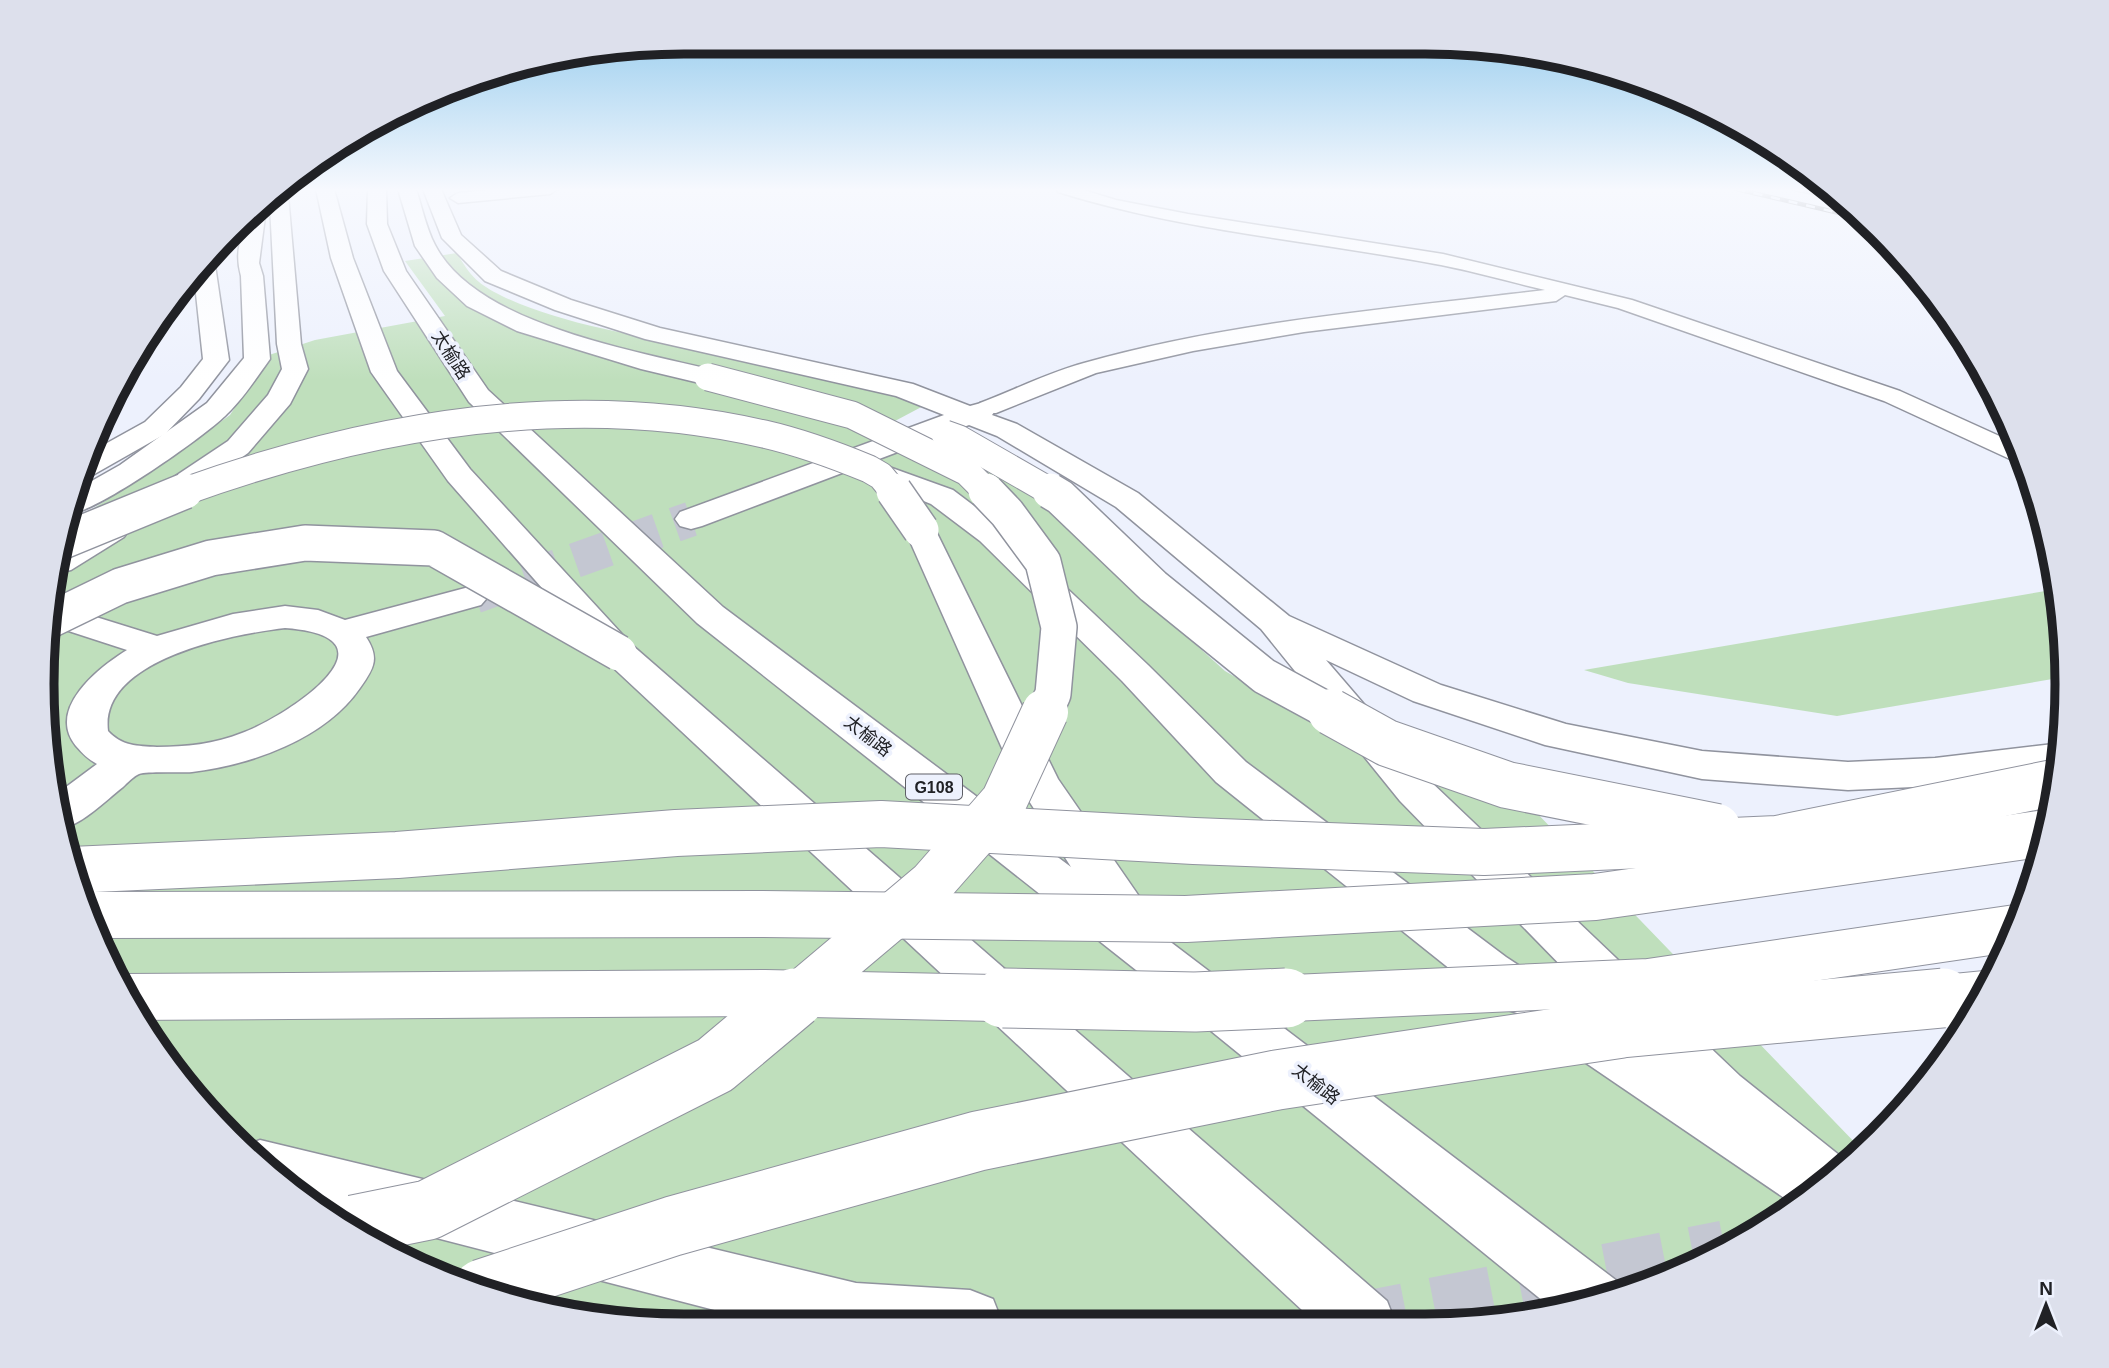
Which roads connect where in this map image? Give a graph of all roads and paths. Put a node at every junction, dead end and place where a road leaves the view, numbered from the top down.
1 (250, 253) edge
2 (283, 253) edge
3 (341, 253) edge
4 (388, 253) edge
5 (430, 253) edge
6 (468, 253) edge
7 (1399, 253) edge
8 (205, 276) edge
9 (1578, 293) junction
10 (746, 387) junction
11 (979, 412) junction
12 (2009, 449) edge
13 (95, 461) edge
14 (878, 472) junction
15 (83, 498) edge
16 (691, 519) tunnel mouth
17 (72, 538) edge
18 (66, 559) edge
19 (470, 598) tunnel mouth
20 (59, 616) edge
21 (59, 616) edge
22 (1274, 621) junction
23 (345, 631) junction
24 (158, 648) junction
25 (619, 653) junction
26 (2050, 757) edge
27 (131, 759) junction
28 (2046, 784) edge
29 (66, 809) edge
30 (2036, 834) edge
31 (1777, 839) junction
32 (83, 869) edge
33 (98, 915) edge
34 (2005, 930) edge
35 (1154, 956) junction
36 (1972, 995) edge
37 (138, 997) edge
38 (288, 1173) edge
39 (1819, 1175) edge
40 (1810, 1182) edge
41 (360, 1224) edge
42 (496, 1284) edge
43 (1583, 1293) edge
44 (852, 1314) edge
45 (1353, 1314) edge

1 - 15 main road
2 - 18 main road, bridge
3 - 25 main road
4 - 35 main road, 太榆路 / G108
5 - 10 main road, bridge
6 - 11 main road
7 - 9 street
8 - 13 main road
9 - 11 street
9 - 12 street
10 - 31 main road, bridge
10 - 41 main road, bridge
11 - 16 main road
11 - 22 main road
14 - 17 main road, bridge
14 - 35 main road, bridge
14 - 40 main road
19 - 23 main road
20 - 25 main road, bridge
21 - 24 main road
22 - 26 main road
22 - 39 main road
23 - 24 main road
23 - 27 main road
24 - 27 main road
25 - 45 main road
27 - 29 main road
28 - 31 main road, bridge
30 - 33 main road, bridge
31 - 32 main road, bridge
34 - 37 main road, bridge
35 - 43 main road, 太榆路 / G108
36 - 42 main road, bridge
38 - 44 main road

